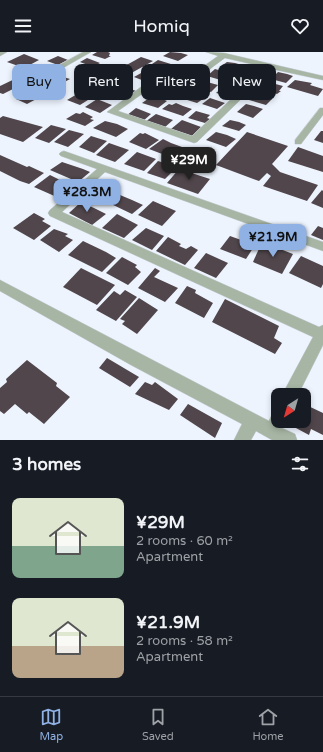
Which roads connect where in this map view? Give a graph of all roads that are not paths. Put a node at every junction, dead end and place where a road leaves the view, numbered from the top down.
1 (4, 52) edge
2 (88, 52) edge
3 (210, 52) edge
4 (0, 54) edge
5 (224, 55) junction
6 (66, 64) edge
7 (262, 64) edge
8 (276, 67) edge
9 (323, 78) edge
10 (235, 100) edge
11 (323, 110) edge
12 (298, 142) dead end
13 (64, 154) dead end
14 (104, 168) junction
15 (323, 247) edge
16 (0, 285) edge
17 (322, 332) edge
18 (294, 388) edge
19 (254, 420) junction
20 (271, 424) edge
21 (278, 428) edge
22 (242, 440) edge
23 (289, 440) edge

1 - 4 lane
2 - 6 lane
3 - 5 street
5 - 7 street
5 - 10 street
8 - 9 street
11 - 12 lane
13 - 14 street
14 - 15 street
14 - 17 street
16 - 19 street
17 - 18 street
19 - 20 street
19 - 22 street
21 - 23 street

